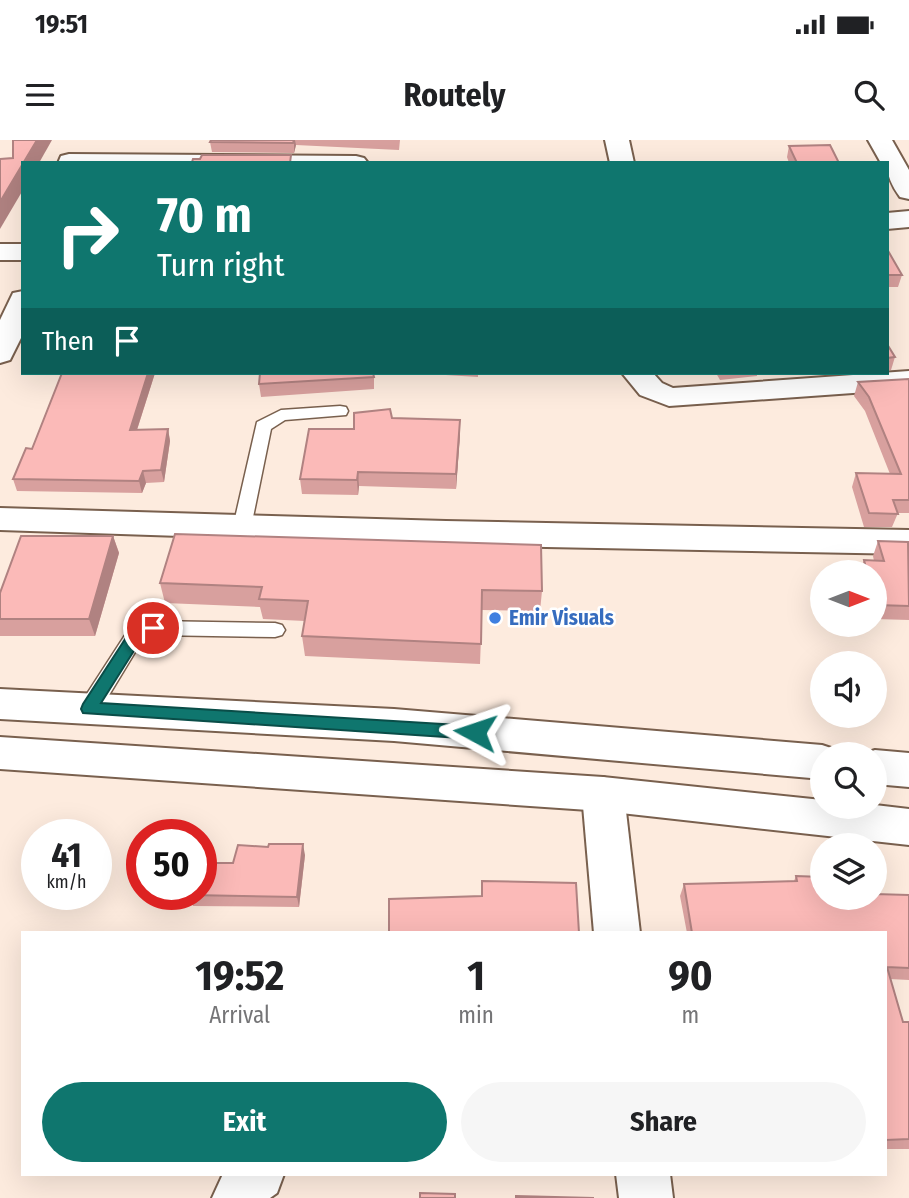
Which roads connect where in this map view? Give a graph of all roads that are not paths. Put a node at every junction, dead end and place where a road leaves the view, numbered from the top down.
1 (617, 140) edge
2 (880, 140) edge
3 (71, 155) edge
4 (285, 161) edge
5 (622, 161) edge
6 (909, 191) edge
7 (909, 219) edge
8 (889, 220) edge
9 (0, 252) edge
10 (21, 252) edge
11 (21, 304) edge
12 (0, 354) edge
13 (639, 375) edge
14 (909, 380) edge
15 (340, 411) dead end
16 (0, 519) edge
17 (242, 527) junction
18 (909, 542) edge
19 (275, 630) dead end
20 (0, 704) edge
21 (89, 709) junction
22 (0, 753) edge
23 (810, 761) edge
24 (887, 768) edge
25 (909, 770) edge
26 (603, 794) junction
27 (909, 827) edge
28 (617, 931) edge
29 (255, 1176) edge
30 (643, 1176) edge
31 (239, 1198) edge
32 (646, 1198) edge

1 - 5 street
2 - 6 street
3 - 4 street
7 - 8 street
9 - 10 street
11 - 12 street
13 - 14 street
15 - 17 lane
16 - 17 street
17 - 18 street
19 - 21 lane
20 - 21 street
21 - 23 street
22 - 26 street
24 - 25 street
26 - 27 street
26 - 28 street
29 - 31 street
30 - 32 street

